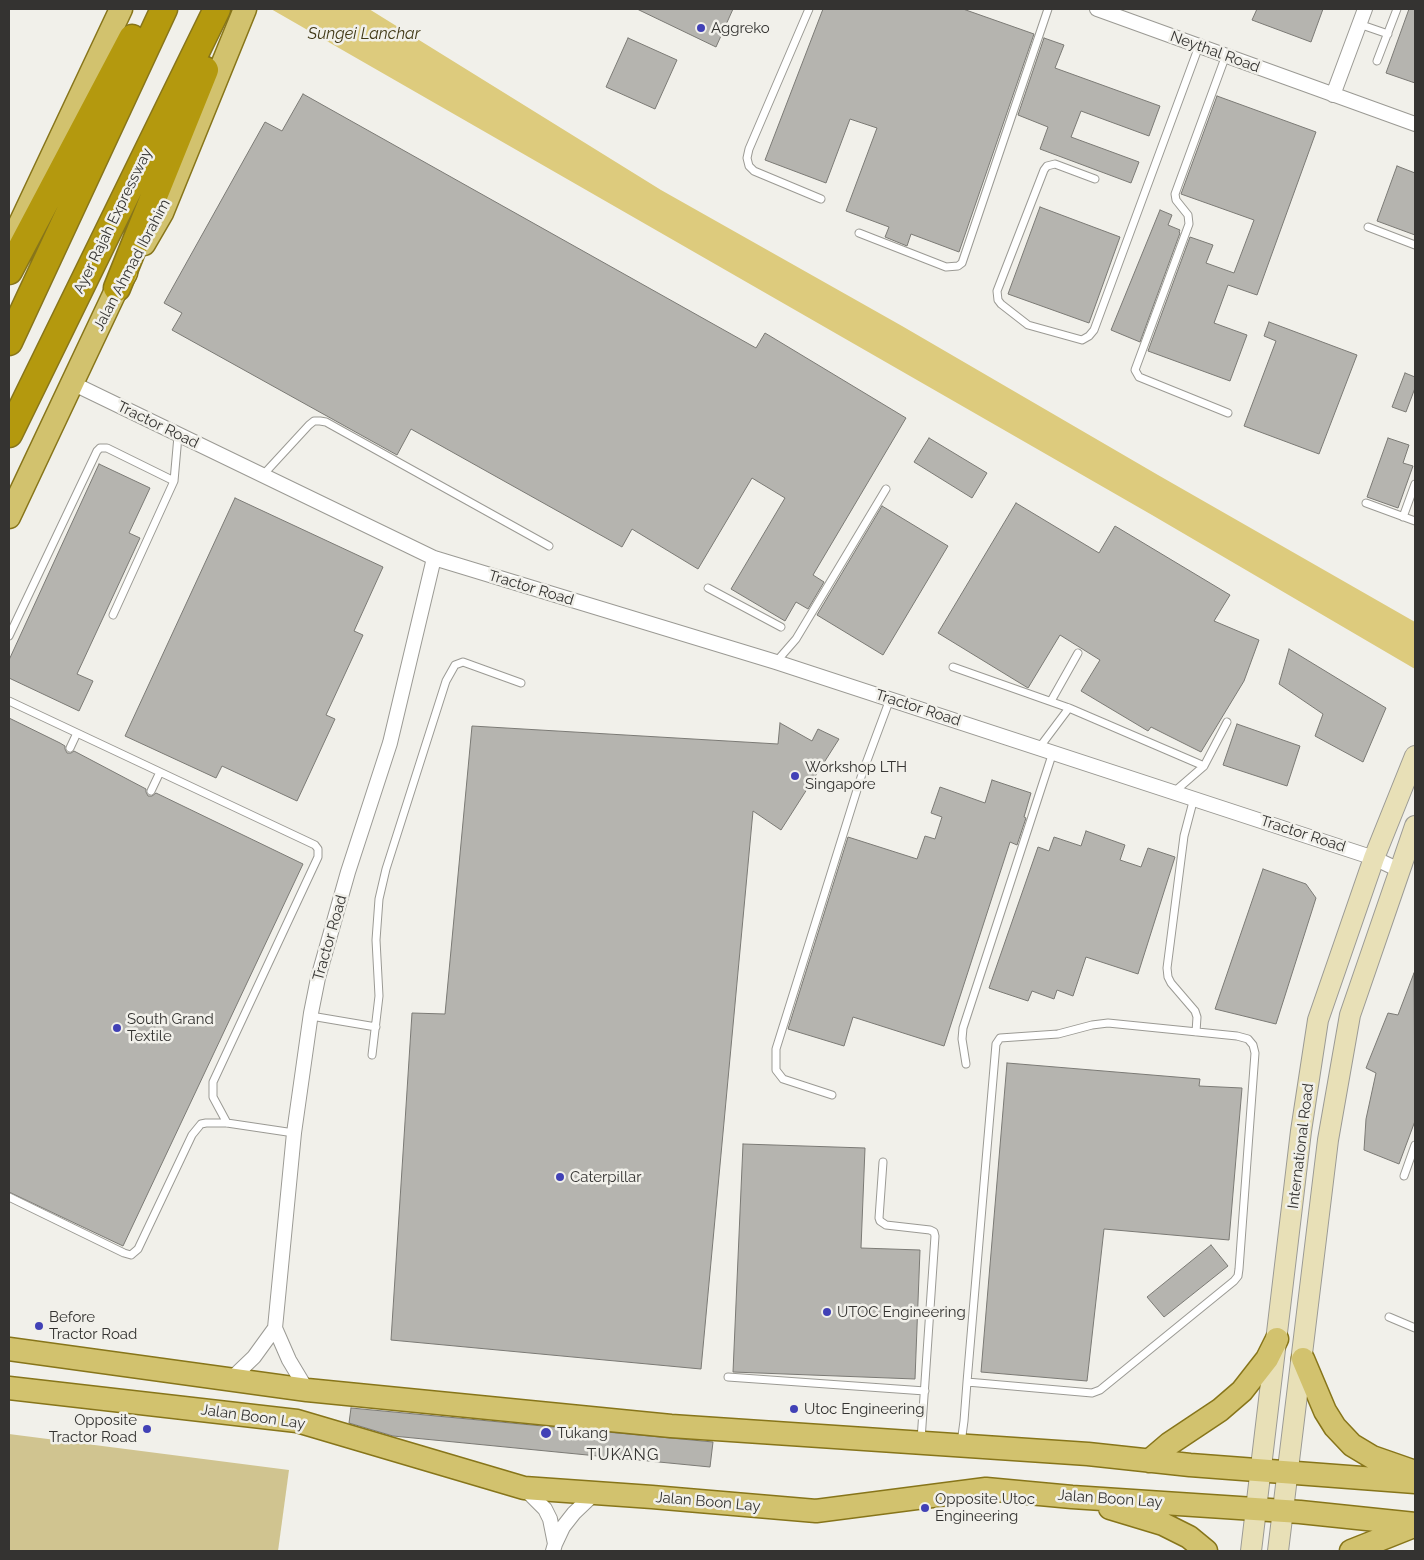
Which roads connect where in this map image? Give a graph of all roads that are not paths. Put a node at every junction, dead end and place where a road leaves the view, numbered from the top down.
1 (120, 9) edge
2 (157, 9) edge
3 (164, 9) edge
4 (217, 9) edge
5 (227, 9) edge
6 (245, 9) edge
7 (809, 9) edge
8 (1048, 9) edge
9 (1097, 9) edge
10 (1365, 9) edge
11 (1397, 9) edge
12 (1360, 24) junction
13 (1388, 34) junction
14 (1199, 46) junction
15 (1226, 55) junction
16 (1377, 62) dead end
17 (1334, 94) junction
18 (1415, 124) edge
19 (1096, 179) dead end
20 (821, 199) dead end
21 (1368, 227) dead end
22 (859, 233) dead end
23 (1415, 245) edge
24 (9, 249) edge
25 (9, 272) edge
26 (116, 288) junction
27 (9, 342) edge
28 (72, 383) junction
29 (1228, 413) dead end
30 (9, 434) edge
31 (178, 436) junction
32 (262, 476) junction
33 (174, 480) junction
34 (1415, 484) edge
35 (886, 489) dead end
36 (1366, 503) dead end
37 (9, 517) edge
38 (1404, 517) junction
39 (1415, 521) edge
40 (549, 546) dead end
41 (434, 558) junction
42 (708, 588) dead end
43 (112, 615) dead end
44 (780, 626) dead end
45 (9, 636) edge
46 (1078, 653) dead end
47 (776, 662) junction
48 (953, 667) dead end
49 (522, 683) dead end
50 (890, 699) junction
51 (9, 701) edge
52 (1051, 702) junction
53 (1069, 708) junction
54 (1227, 722) dead end
55 (77, 733) junction
56 (70, 748) dead end
57 (1039, 748) junction
58 (1053, 752) junction
59 (1415, 756) edge
60 (1204, 766) junction
61 (160, 772) junction
62 (151, 791) dead end
63 (1173, 792) junction
64 (1194, 798) junction
65 (1415, 826) edge
66 (1374, 858) junction
67 (1399, 870) junction
68 (311, 1016) junction
69 (376, 1027) junction
70 (1196, 1032) junction
71 (372, 1055) dead end
72 (966, 1064) dead end
73 (832, 1095) dead end
74 (227, 1123) junction
75 (294, 1132) junction
76 (1415, 1145) edge
77 (883, 1162) dead end
78 (1404, 1176) dead end
79 (9, 1197) edge
80 (1388, 1318) dead end
81 (275, 1328) junction
82 (1415, 1328) edge
83 (1277, 1339) junction
84 (9, 1349) edge
85 (1303, 1359) junction
86 (728, 1378) dead end
87 (230, 1380) junction
88 (966, 1382) junction
89 (9, 1388) edge
90 (307, 1390) junction
91 (925, 1391) junction
92 (921, 1444) junction
93 (961, 1447) junction
94 (1149, 1461) junction
95 (1261, 1470) junction
96 (1415, 1472) edge
97 (1288, 1473) junction
98 (1415, 1482) edge
99 (524, 1488) junction
100 (595, 1493) junction
101 (1072, 1497) junction
102 (1256, 1509) junction
103 (1283, 1511) junction
104 (1415, 1525) edge
105 (554, 1547) edge
106 (1206, 1551) edge
107 (1251, 1551) edge
108 (1278, 1551) edge
109 (1351, 1551) edge

1 - 24 main road
2 - 25 highway
3 - 27 highway
4 - 30 highway, Ayer Rajah Expressway
5 - 26 highway
6 - 26 main road, Jalan Ahmad Ibrahim
7 - 20 lane
8 - 22 lane
9 - 14 street, Neythal Road
10 - 12 street
11 - 13 lane
12 - 13 lane
12 - 17 street
13 - 16 lane
14 - 15 street, Neythal Road
14 - 19 lane
15 - 17 street, Neythal Road
15 - 29 lane
17 - 18 street, Neythal Road
21 - 23 lane
26 - 28 main road, Jalan Ahmad Ibrahim
28 - 31 street, Tractor Road
28 - 37 main road, Jalan Ahmad Ibrahim
31 - 32 street, Tractor Road
31 - 33 lane
32 - 40 lane
32 - 41 street, Tractor Road
33 - 43 lane
33 - 45 lane
34 - 38 lane
35 - 47 lane
36 - 38 lane
38 - 39 lane
41 - 47 street, Tractor Road
41 - 68 street, Tractor Road
42 - 44 lane
46 - 52 lane
47 - 50 street, Tractor Road
48 - 52 lane
49 - 69 lane
50 - 57 street, Tractor Road
50 - 73 lane
51 - 55 lane
52 - 53 lane
53 - 57 lane
53 - 60 lane
54 - 60 lane
55 - 56 lane
55 - 61 lane
57 - 58 street, Tractor Road
58 - 63 street, Tractor Road
58 - 72 lane
59 - 66 main road, International Road
60 - 63 lane
61 - 62 lane
61 - 74 lane
63 - 64 street, Tractor Road
64 - 66 street, Tractor Road
64 - 70 lane
65 - 67 main road, International Road
66 - 67 street, Tractor Road
66 - 83 main road, International Road
67 - 85 main road, International Road
68 - 69 lane
68 - 75 street, Tractor Road
69 - 71 lane
70 - 88 lane
70 - 88 lane
74 - 75 lane
74 - 79 lane
75 - 81 street, Tractor Road
76 - 78 lane
77 - 91 lane
80 - 82 lane
81 - 87 street
81 - 90 street, Tractor Road
83 - 94 main road
83 - 95 main road, International Road
84 - 87 main road
85 - 96 main road
85 - 97 main road, International Road
86 - 91 lane
87 - 90 main road
88 - 93 lane
89 - 99 main road, Jalan Boon Lay
90 - 92 main road
91 - 92 lane
92 - 93 main road
93 - 94 main road
94 - 95 main road
95 - 97 main road
95 - 102 main road, International Road
97 - 98 main road
97 - 103 main road, International Road
99 - 100 main road, Jalan Boon Lay
99 - 105 street
100 - 101 main road, Jalan Boon Lay
100 - 105 street
101 - 102 main road, Jalan Boon Lay
101 - 106 main road
102 - 103 main road, Jalan Boon Lay
102 - 107 main road, International Road
103 - 104 main road, Jalan Boon Lay
103 - 108 main road, International Road
104 - 109 main road

